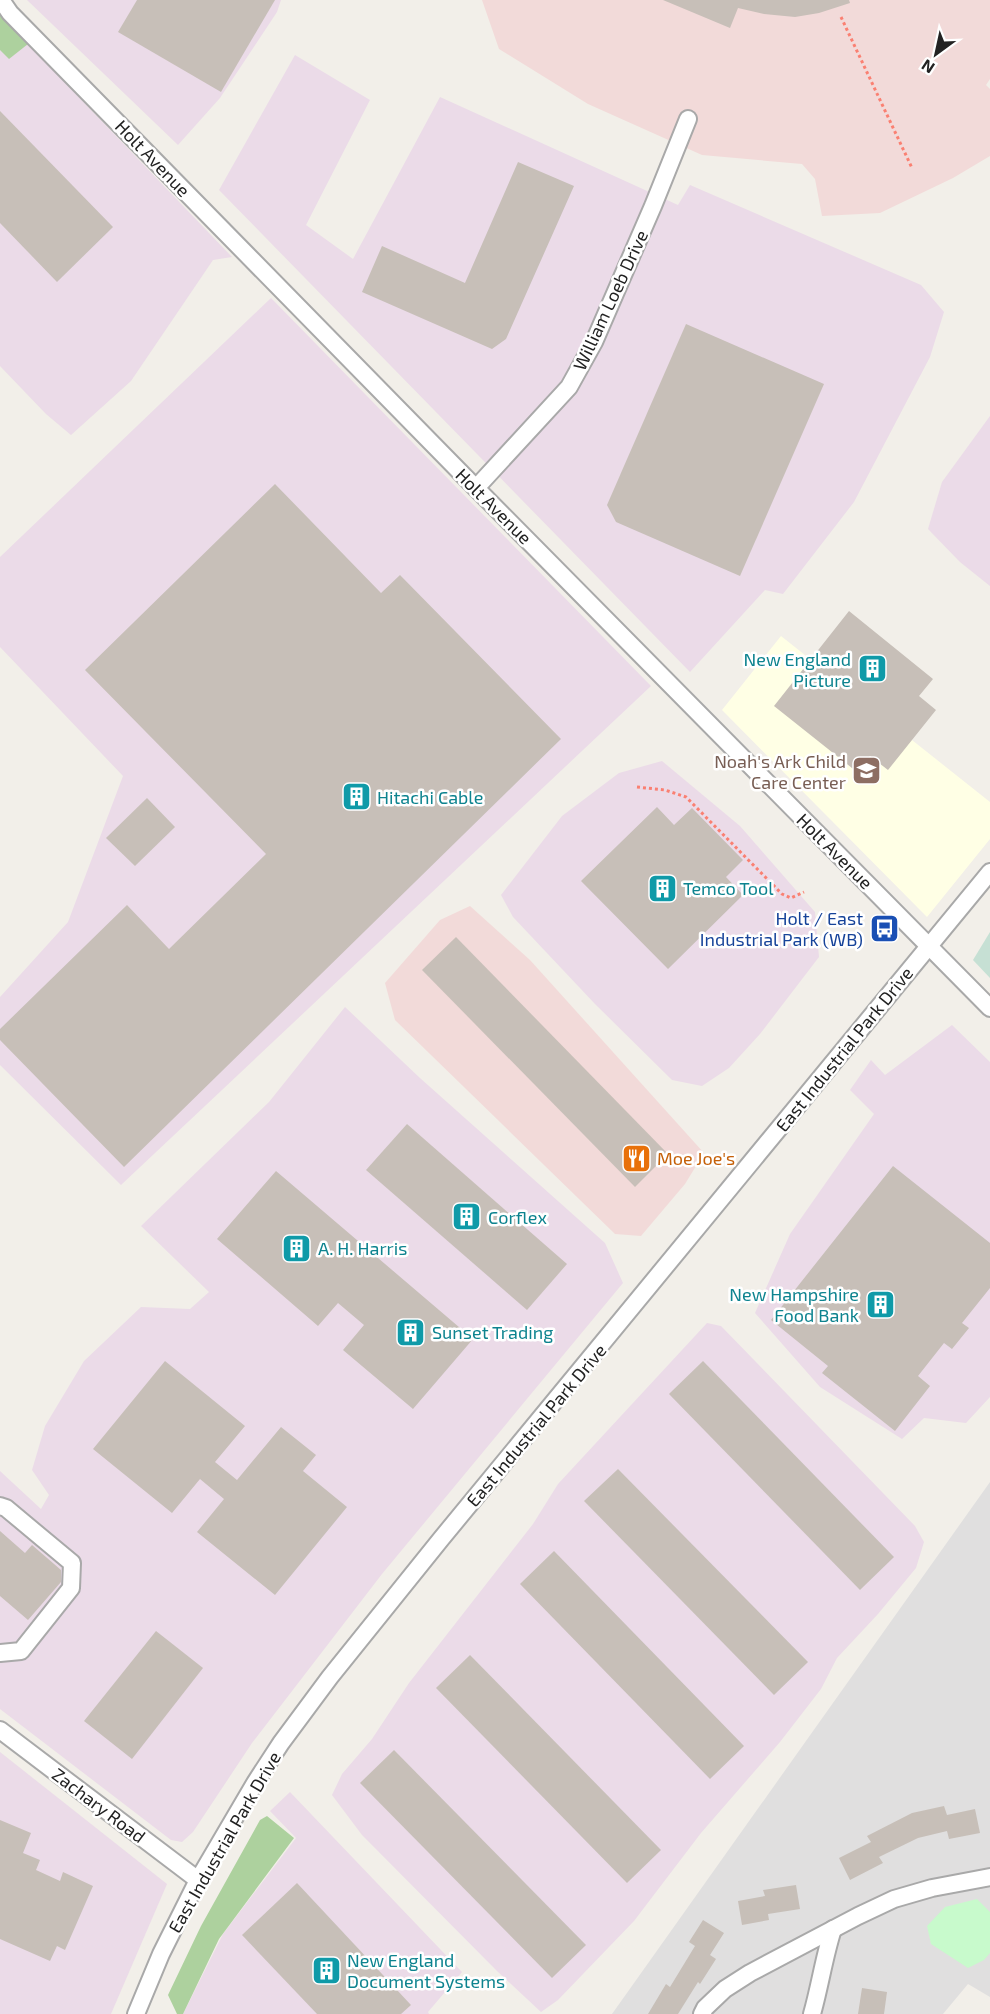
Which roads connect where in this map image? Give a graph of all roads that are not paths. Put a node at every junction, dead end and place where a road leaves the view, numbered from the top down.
1 (1, 0) edge
2 (688, 118) dead end
3 (476, 488) junction
4 (990, 872) edge
5 (930, 946) junction
6 (990, 1008) edge
7 (0, 1506) edge
8 (0, 1653) edge
9 (0, 1730) edge
10 (990, 1877) edge
11 (198, 1880) junction
12 (833, 1929) junction
13 (136, 2014) edge
14 (702, 2014) edge
15 (812, 2014) edge

1 - 3 street, Holt Avenue
2 - 3 street, William Loeb Drive
3 - 5 street, Holt Avenue
4 - 5 street, East Industrial Park Drive
5 - 6 street, Holt Avenue
5 - 11 street, East Industrial Park Drive
7 - 8 street
9 - 11 street, Zachary Road
10 - 12 street
11 - 13 street, East Industrial Park Drive
12 - 14 street
12 - 15 street

